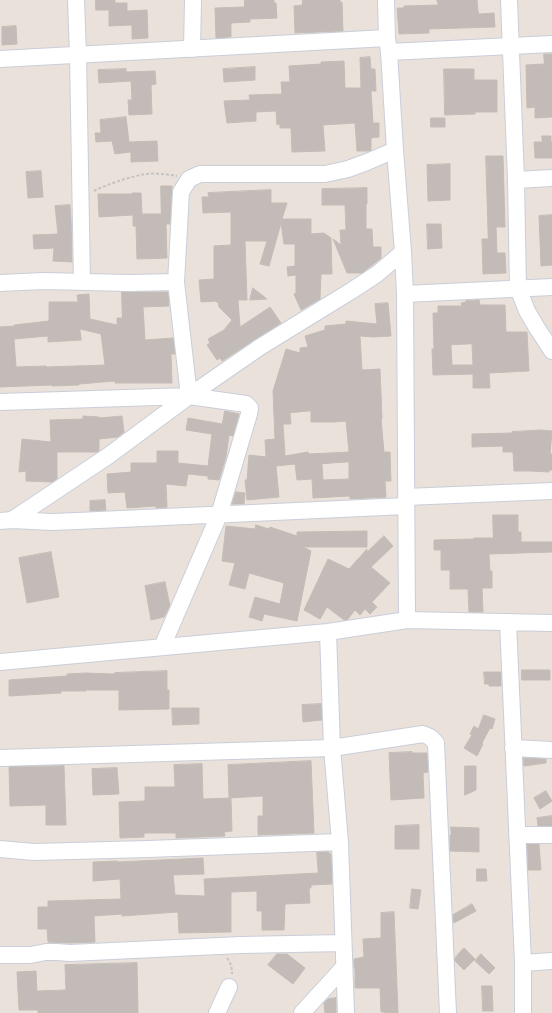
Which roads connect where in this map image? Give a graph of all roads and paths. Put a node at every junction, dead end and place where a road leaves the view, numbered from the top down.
1 (76, 0) edge
2 (193, 0) edge
3 (386, 0) edge
4 (509, 0) edge
5 (552, 44) edge
6 (388, 45) junction
7 (511, 46) junction
8 (192, 49) junction
9 (78, 55) junction
10 (0, 59) edge
11 (395, 150) junction
12 (552, 178) edge
13 (189, 179) junction
14 (516, 180) junction
15 (80, 197) junction
16 (403, 252) junction
17 (82, 282) junction
18 (176, 282) junction
19 (0, 283) edge
20 (552, 287) edge
21 (518, 288) junction
22 (405, 294) junction
23 (552, 351) edge
24 (189, 396) junction
25 (0, 402) edge
26 (552, 491) edge
27 (406, 502) junction
28 (219, 515) junction
29 (6, 521) edge
30 (407, 620) junction
31 (508, 622) junction
32 (552, 623) edge
33 (328, 632) junction
34 (162, 647) junction
35 (1, 658) edge
36 (332, 748) junction
37 (513, 748) junction
38 (552, 750) edge
39 (0, 758) edge
40 (552, 834) edge
41 (518, 835) junction
42 (340, 842) junction
43 (0, 849) edge
44 (343, 943) junction
45 (210, 947) junction
46 (0, 955) edge
47 (552, 961) edge
48 (523, 963) junction
49 (344, 967) junction
50 (229, 987) joint
51 (217, 1013) edge
52 (302, 1013) edge
53 (346, 1013) edge
54 (448, 1013) edge
55 (523, 1013) edge

1 - 9 street
2 - 8 street
3 - 6 street
4 - 7 street
5 - 7 street
6 - 7 street
6 - 8 street
6 - 11 street
7 - 14 street
8 - 9 street
9 - 10 street
9 - 15 street
11 - 13 street
11 - 16 street
12 - 14 street
13 - 15 path
13 - 18 street
14 - 21 street
15 - 17 street
16 - 22 street
16 - 24 street
17 - 18 street
17 - 19 street
18 - 24 street
20 - 21 street
21 - 22 street
21 - 23 street
22 - 27 street
24 - 25 street
24 - 28 street
24 - 29 street
26 - 27 street
27 - 28 street
27 - 30 street
28 - 29 street
28 - 34 street
30 - 31 street
30 - 33 street
31 - 32 street
31 - 37 street
33 - 34 street
33 - 36 street
34 - 35 street
36 - 39 street
36 - 42 street
36 - 54 street
37 - 38 street
37 - 41 street
40 - 41 street
41 - 48 street
42 - 43 street
42 - 44 street
44 - 45 street
44 - 49 street
45 - 46 street
45 - 50 path
47 - 48 street
48 - 55 street
49 - 52 street
49 - 53 street
50 - 51 street

